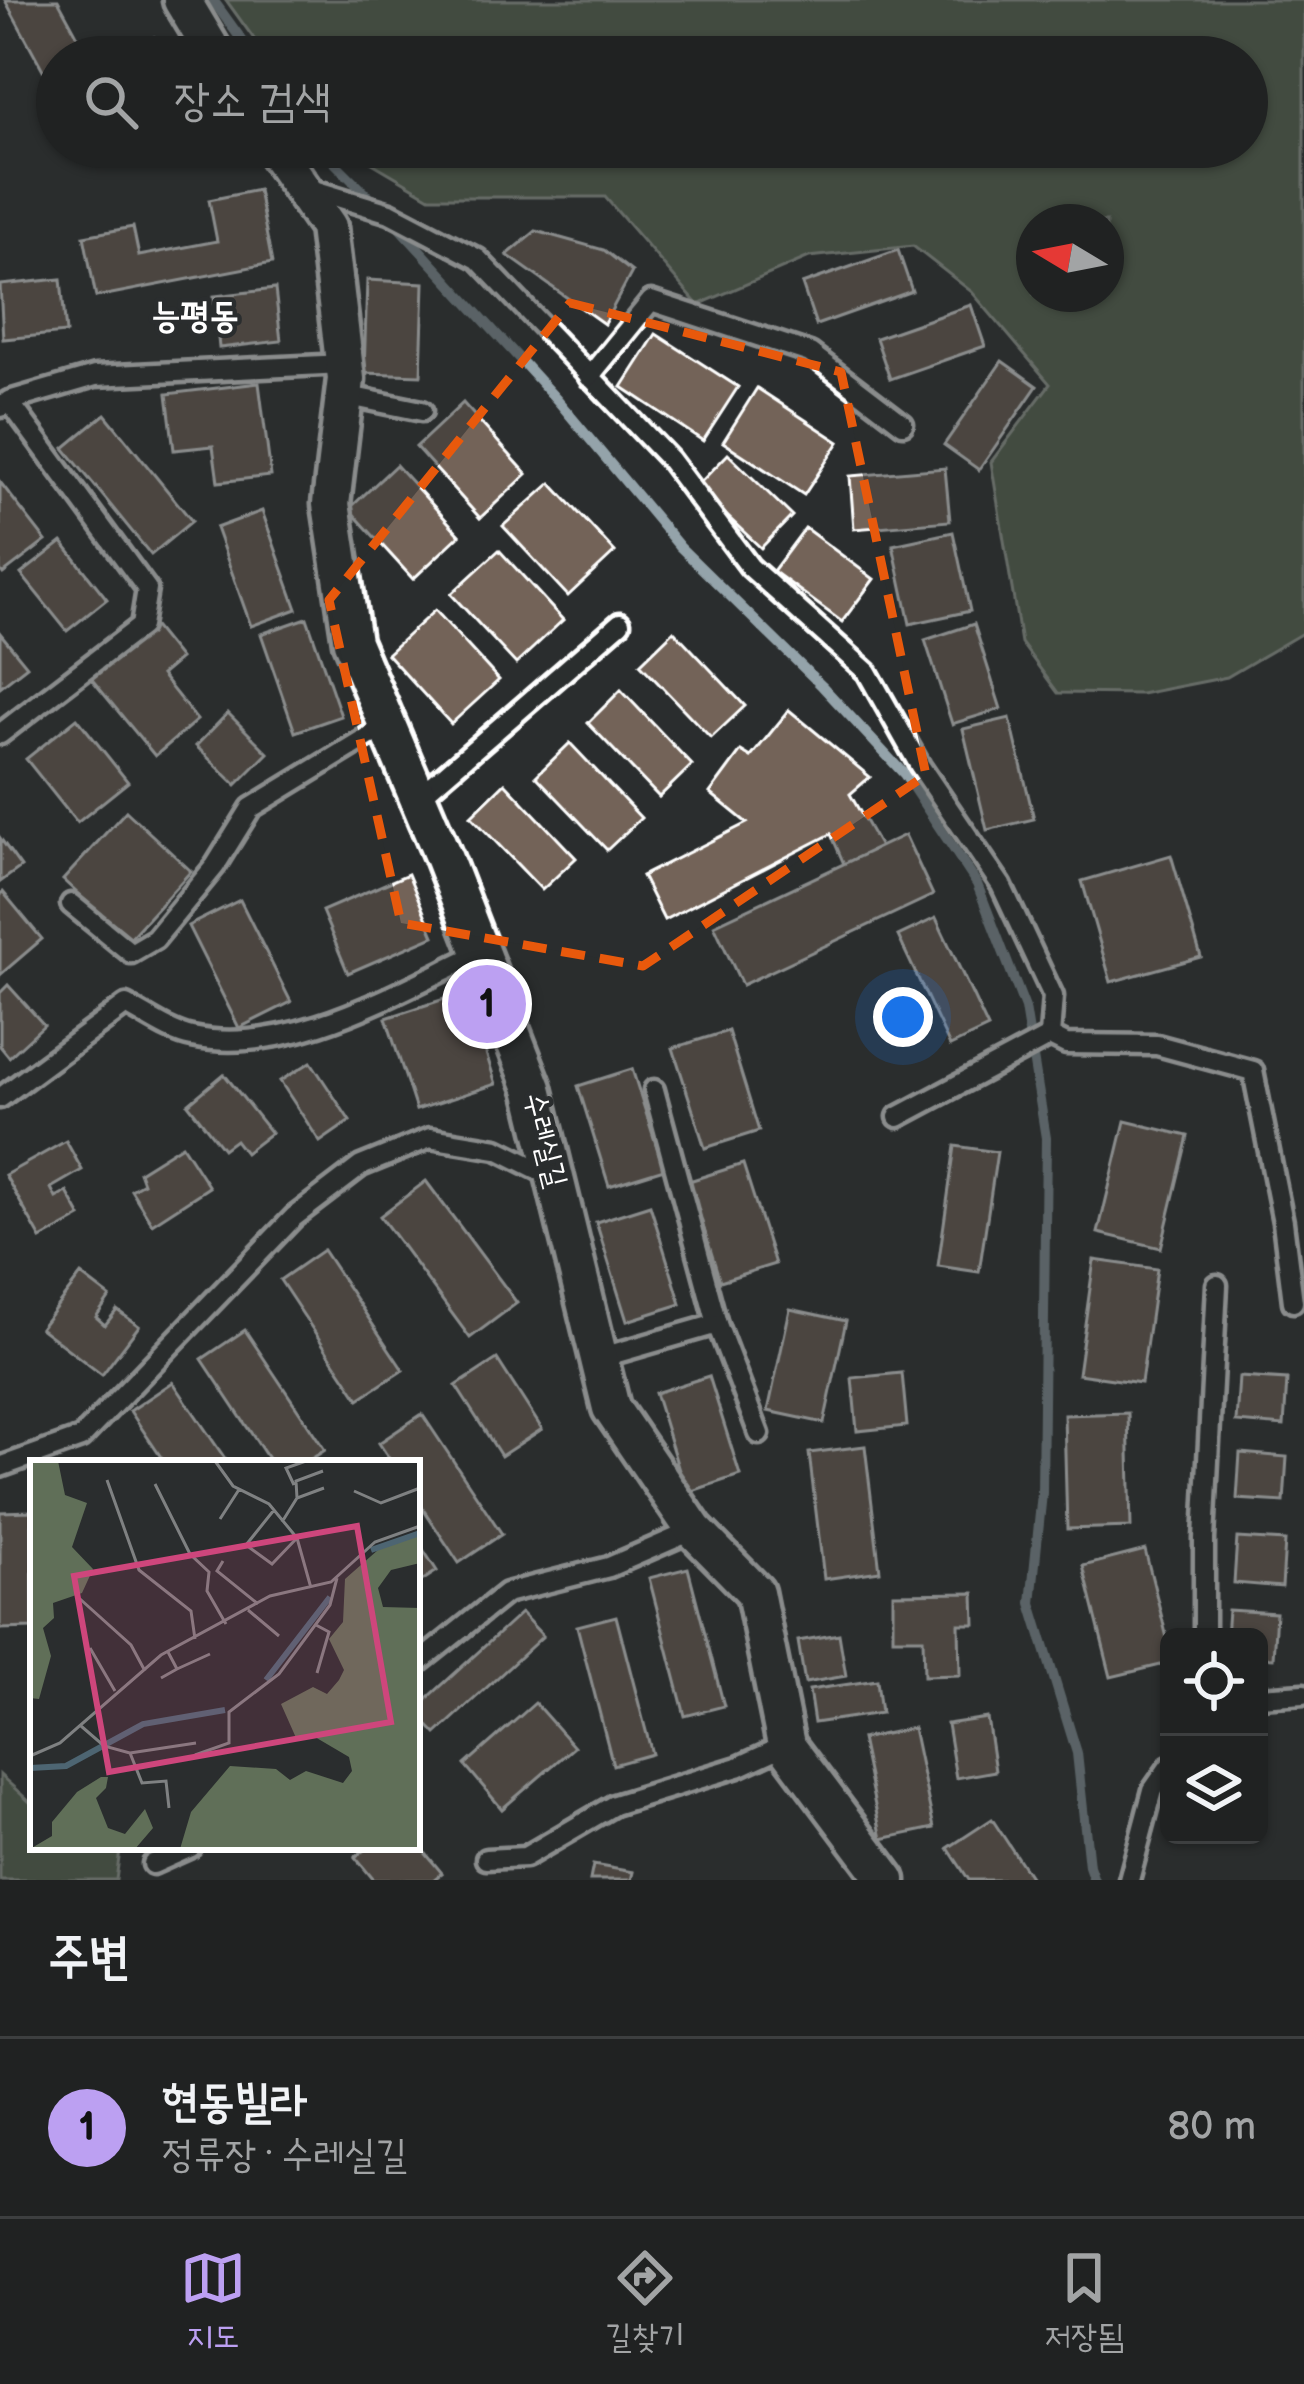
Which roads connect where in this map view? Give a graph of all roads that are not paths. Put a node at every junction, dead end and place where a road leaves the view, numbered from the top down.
1 (182, 0) edge
2 (203, 36) edge
3 (287, 168) edge
4 (299, 185) junction
5 (589, 377) junction
6 (344, 379) junction
7 (5, 404) edge
8 (422, 411) dead end
9 (903, 424) dead end
10 (620, 623) dead end
11 (387, 725) junction
12 (0, 734) edge
13 (418, 798) junction
14 (71, 904) dead end
15 (480, 953) junction
16 (1048, 1037) junction
17 (654, 1090) dead end
18 (0, 1098) edge
19 (898, 1117) dead end
20 (555, 1178) junction
21 (1217, 1285) dead end
22 (1293, 1302) dead end
23 (717, 1324) junction
24 (598, 1358) junction
25 (759, 1434) dead end
26 (0, 1467) edge
27 (694, 1530) junction
28 (1204, 1628) edge
29 (420, 1662) edge
30 (1304, 1694) edge
31 (1268, 1696) edge
32 (786, 1745) junction
33 (1160, 1780) edge
34 (184, 1850) edge
35 (485, 1859) dead end
36 (153, 1864) dead end
37 (887, 1880) edge
38 (1129, 1880) edge

1 - 2 street
3 - 4 street, 수레실길
4 - 5 lane
4 - 6 street, 수레실길
5 - 9 lane
5 - 16 lane
6 - 7 lane
6 - 8 lane
6 - 11 street, 수레실길
7 - 12 lane
10 - 13 lane
11 - 13 street, 수레실길
11 - 14 lane
13 - 15 street, 수레실길
15 - 18 lane
15 - 20 street, 수레실길
16 - 19 lane
16 - 22 lane
17 - 23 lane
20 - 24 street, 수레실길
20 - 26 lane
21 - 28 lane
23 - 24 lane
23 - 25 lane
24 - 27 street, 수레실길
27 - 29 lane
27 - 32 street, 수레실길
30 - 31 lane
32 - 35 lane
32 - 37 street, 수레실길
33 - 38 lane
34 - 36 lane

